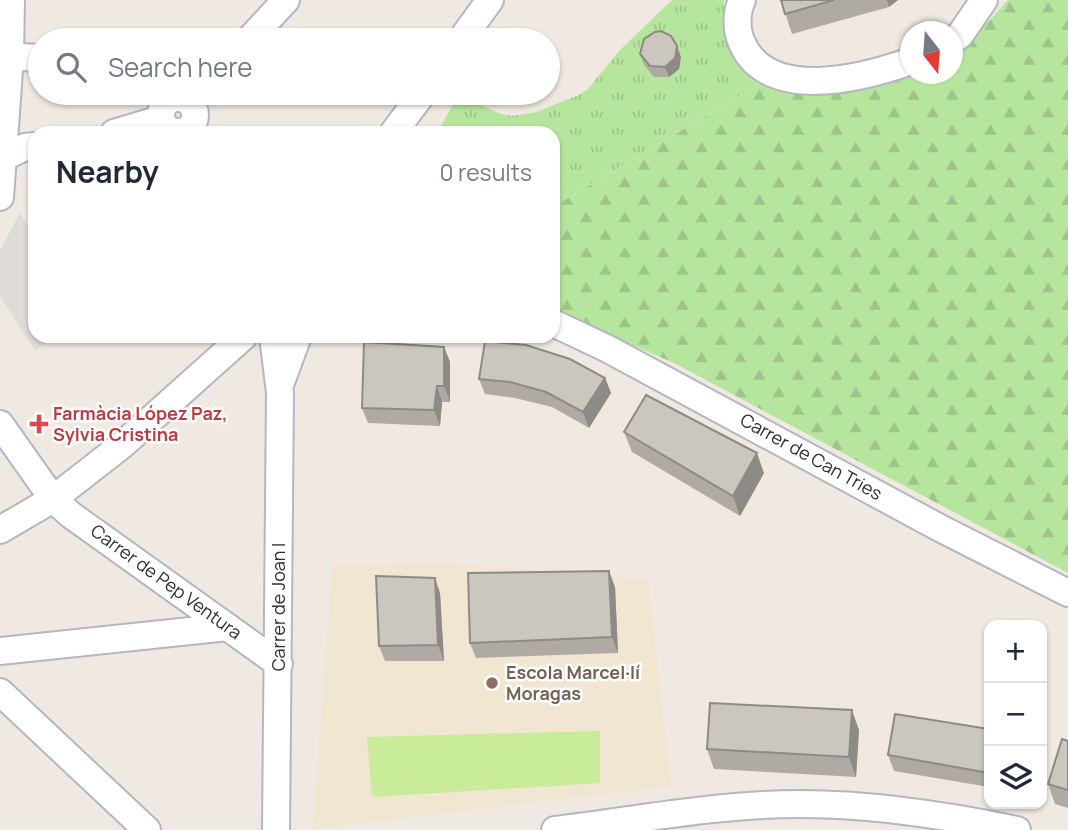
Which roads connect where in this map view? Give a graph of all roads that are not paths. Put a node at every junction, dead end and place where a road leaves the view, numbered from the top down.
1 (11, 0) edge
2 (286, 0) edge
3 (490, 0) edge
4 (742, 0) edge
5 (984, 0) edge
6 (259, 28) edge
7 (470, 28) edge
8 (963, 31) edge
9 (5, 56) edge
10 (28, 57) edge
11 (900, 65) edge
12 (165, 105) edge
13 (193, 105) edge
14 (414, 105) edge
15 (161, 119) junction
16 (138, 126) edge
17 (166, 126) edge
18 (190, 126) edge
19 (398, 126) edge
20 (11, 147) edge
21 (0, 197) edge
22 (560, 326) edge
23 (236, 343) edge
24 (274, 343) edge
25 (295, 343) edge
26 (280, 383) junction
27 (0, 424) edge
28 (53, 499) junction
29 (0, 530) edge
30 (1068, 593) edge
31 (228, 627) junction
32 (0, 651) edge
33 (279, 664) junction
34 (0, 692) edge
35 (147, 830) edge
36 (276, 830) edge
37 (555, 830) edge
38 (1017, 830) edge

1 - 9 street
2 - 6 street
3 - 7 street
4 - 11 street
5 - 8 street
9 - 10 street
9 - 20 street
12 - 15 street
13 - 18 street
14 - 19 street
15 - 16 street
15 - 17 street
20 - 21 street
22 - 30 street, Carrer de Can Tries
23 - 28 street
24 - 26 street, Carrer de Joan I
25 - 26 street, Carrer de Joan I
26 - 33 street, Carrer de Joan I
27 - 28 street, Carrer de Pep Ventura
28 - 29 street
28 - 31 street, Carrer de Pep Ventura
31 - 32 street
31 - 33 street, Carrer de Pep Ventura
33 - 36 street, Carrer de Joan I
34 - 35 street
37 - 38 street

